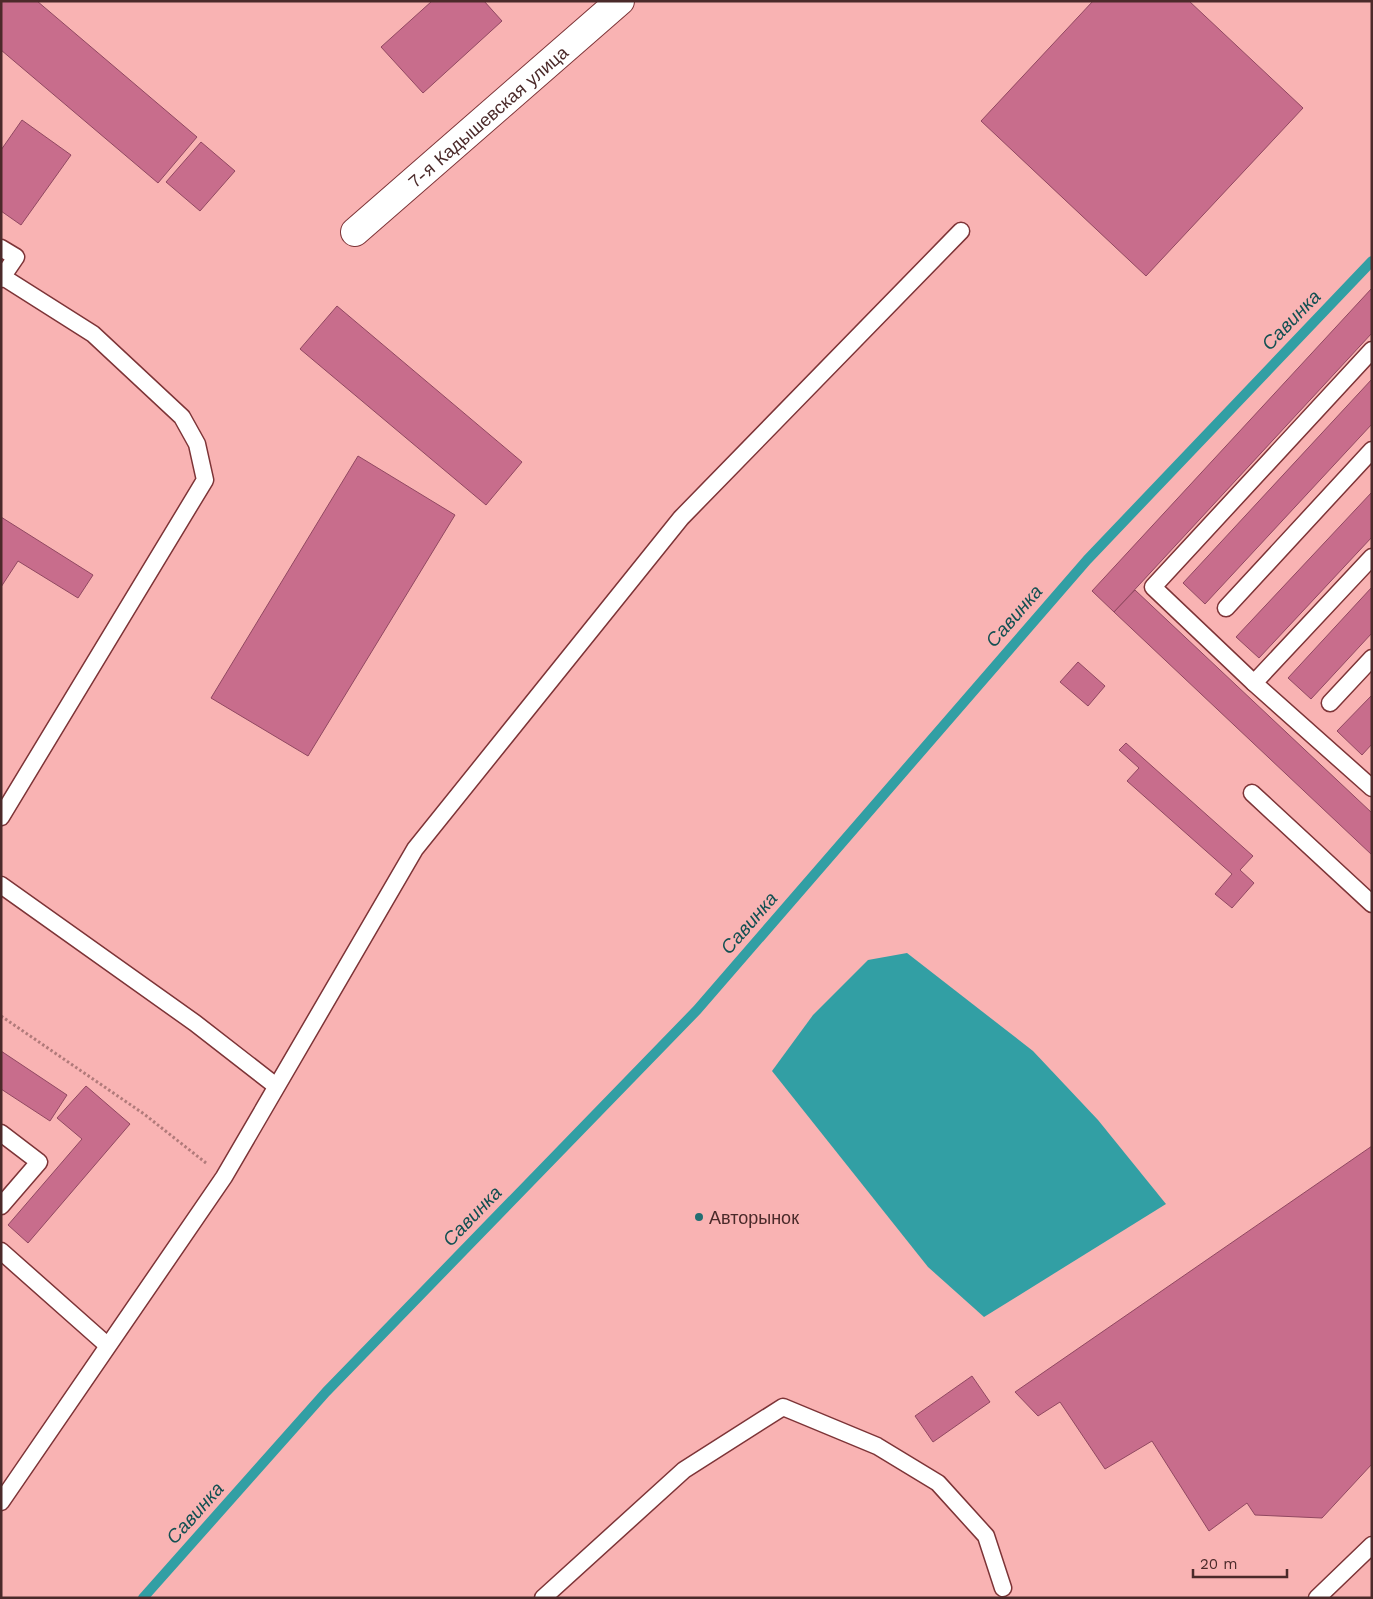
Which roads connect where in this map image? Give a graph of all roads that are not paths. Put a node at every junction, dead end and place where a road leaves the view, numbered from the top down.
1 (620, 1) edge
2 (961, 231) dead end
3 (355, 232) dead end
4 (1, 248) edge
5 (2, 278) edge
6 (1372, 350) edge
7 (1372, 450) edge
8 (1372, 557) edge
9 (1226, 608) dead end
10 (1372, 658) edge
11 (1254, 683) junction
12 (1330, 703) dead end
13 (1368, 778) edge
14 (1252, 793) dead end
15 (1, 817) edge
16 (1, 884) edge
17 (1372, 904) edge
18 (276, 1086) junction
19 (1, 1133) edge
20 (1, 1206) edge
21 (1, 1251) edge
22 (107, 1346) junction
23 (1, 1502) edge
24 (1372, 1545) edge
25 (1003, 1588) dead end
26 (543, 1598) edge
27 (1317, 1598) edge

1 - 3 street, 7-я Кадышевская улица
2 - 18 lane
4 - 5 lane
5 - 15 lane
6 - 11 lane
7 - 9 lane
8 - 11 lane
10 - 12 lane
11 - 13 lane
14 - 17 lane
16 - 18 lane
18 - 22 lane
19 - 20 lane
21 - 22 lane
22 - 23 lane
24 - 27 lane
25 - 26 lane

